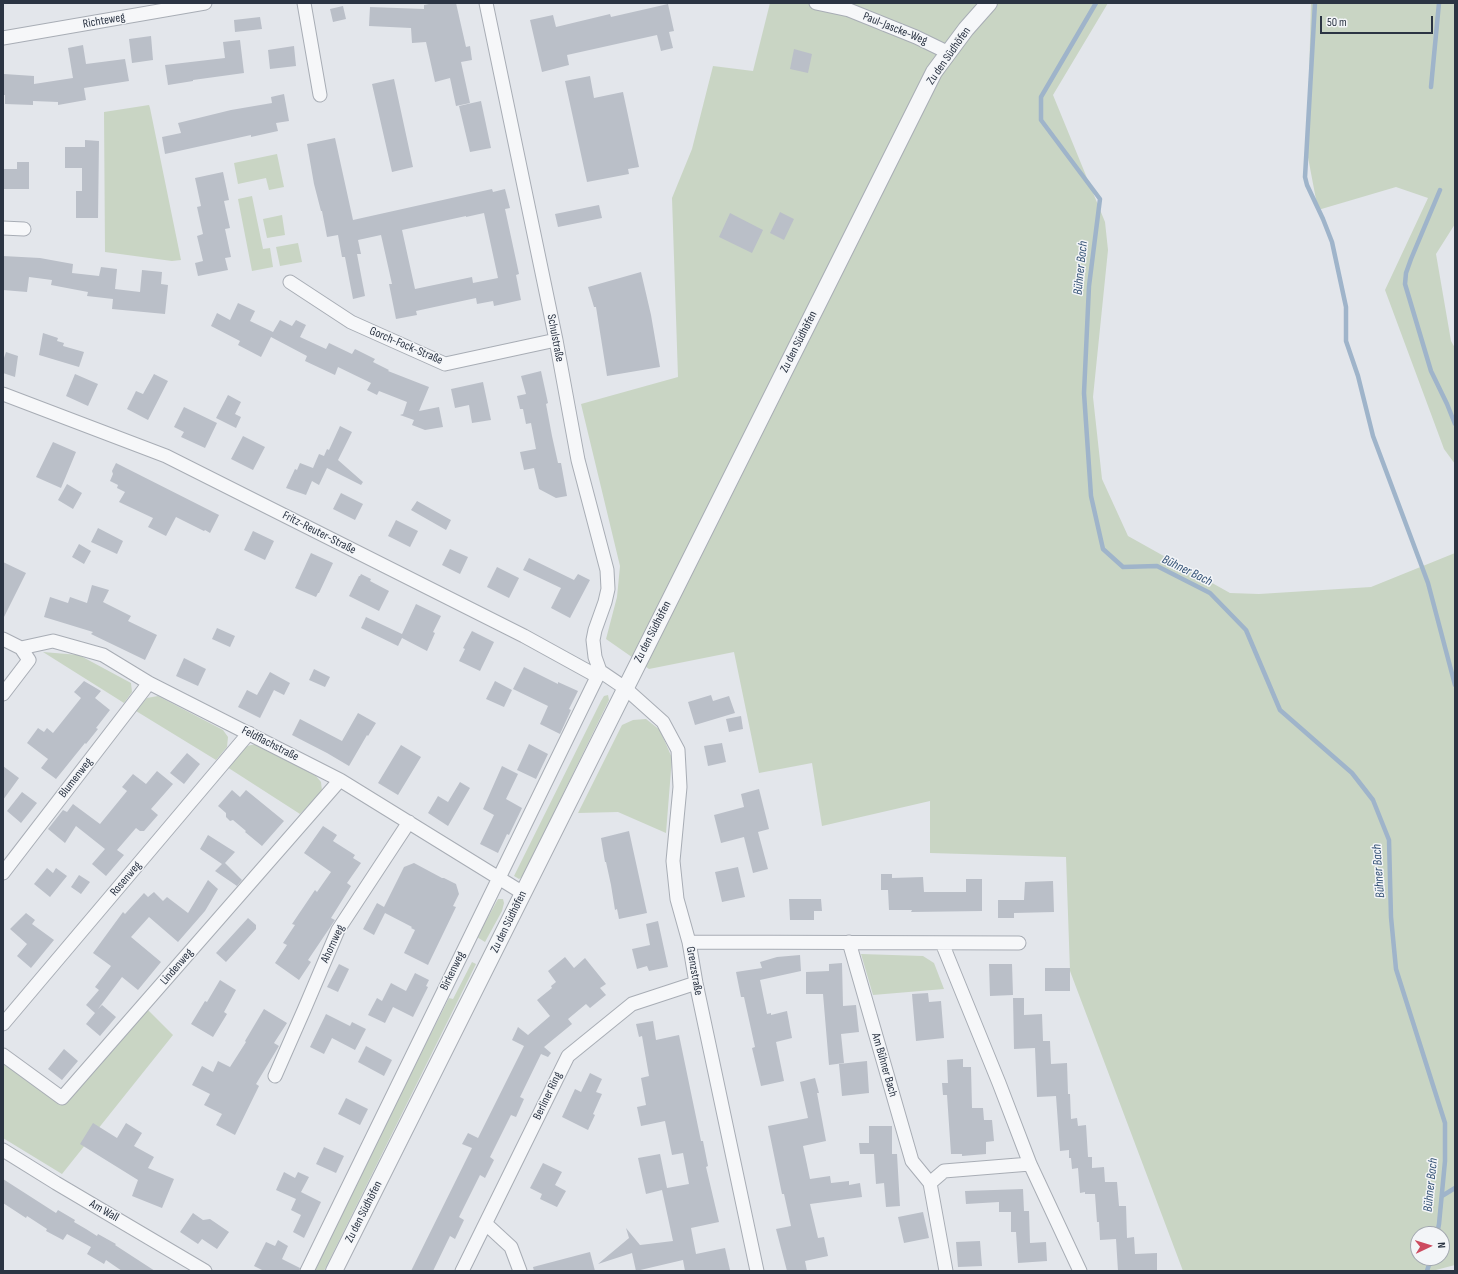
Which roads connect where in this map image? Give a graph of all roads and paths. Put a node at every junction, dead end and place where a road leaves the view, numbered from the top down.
1 (206, 3) edge
2 (304, 3) edge
3 (486, 3) edge
4 (816, 3) edge
5 (989, 3) edge
6 (3, 38) edge
7 (949, 53) junction
8 (320, 95) dead end
9 (3, 228) edge
10 (24, 228) dead end
11 (290, 282) dead end
12 (556, 340) junction
13 (3, 394) edge
14 (3, 640) edge
15 (21, 648) junction
16 (600, 671) junction
17 (149, 683) junction
18 (625, 688) junction
19 (3, 694) edge
20 (249, 733) junction
21 (340, 780) junction
22 (409, 822) junction
23 (3, 874) edge
24 (498, 878) junction
25 (523, 893) junction
26 (689, 942) junction
27 (849, 942) junction
28 (942, 943) junction
29 (1019, 943) dead end
30 (696, 984) junction
31 (3, 1024) edge
32 (3, 1055) edge
33 (275, 1076) dead end
34 (3, 1150) edge
35 (1030, 1164) junction
36 (930, 1183) junction
37 (486, 1224) junction
38 (205, 1271) edge
39 (307, 1271) edge
40 (334, 1271) edge
41 (462, 1271) edge
42 (520, 1271) edge
43 (757, 1271) edge
44 (946, 1271) edge
45 (1080, 1271) edge

1 - 6 street, Richteweg
2 - 8 street
3 - 12 street, Schulstraße
4 - 7 street, Paul-Jascke-Weg
5 - 7 street, Zu den Südhöfen
7 - 18 street, Zu den Südhöfen
9 - 10 street
11 - 12 street, Gorch-Fock-Straße
12 - 16 street, Schulstraße
13 - 16 street, Fritz-Reuter-Straße
14 - 15 street
15 - 17 street, Feldflachstraße
15 - 19 street
16 - 18 street, Fritz-Reuter-Straße
16 - 24 street, Birkenweg
17 - 20 street, Feldflachstraße
17 - 23 street, Blumenweg
18 - 25 street, Zu den Südhöfen
18 - 26 street, Grenzstraße
20 - 21 street, Feldflachstraße
20 - 31 street, Rosenweg
21 - 22 street, Feldflachstraße
21 - 32 street, Lindenweg
22 - 24 street, Feldflachstraße
22 - 33 street, Ahornweg
24 - 25 street, Feldflachstraße
24 - 39 street, Birkenweg
25 - 40 street, Zu den Südhöfen
26 - 27 street
26 - 30 street, Grenzstraße
27 - 28 street
27 - 36 street, Am Bühner Bach
28 - 29 street
28 - 35 street
30 - 37 street, Berliner Ring
30 - 43 street, Grenzstraße
34 - 38 street, Am Wall
35 - 36 street
35 - 45 street
36 - 44 street, Am Bühner Bach
37 - 41 street, Berliner Ring
37 - 42 street

